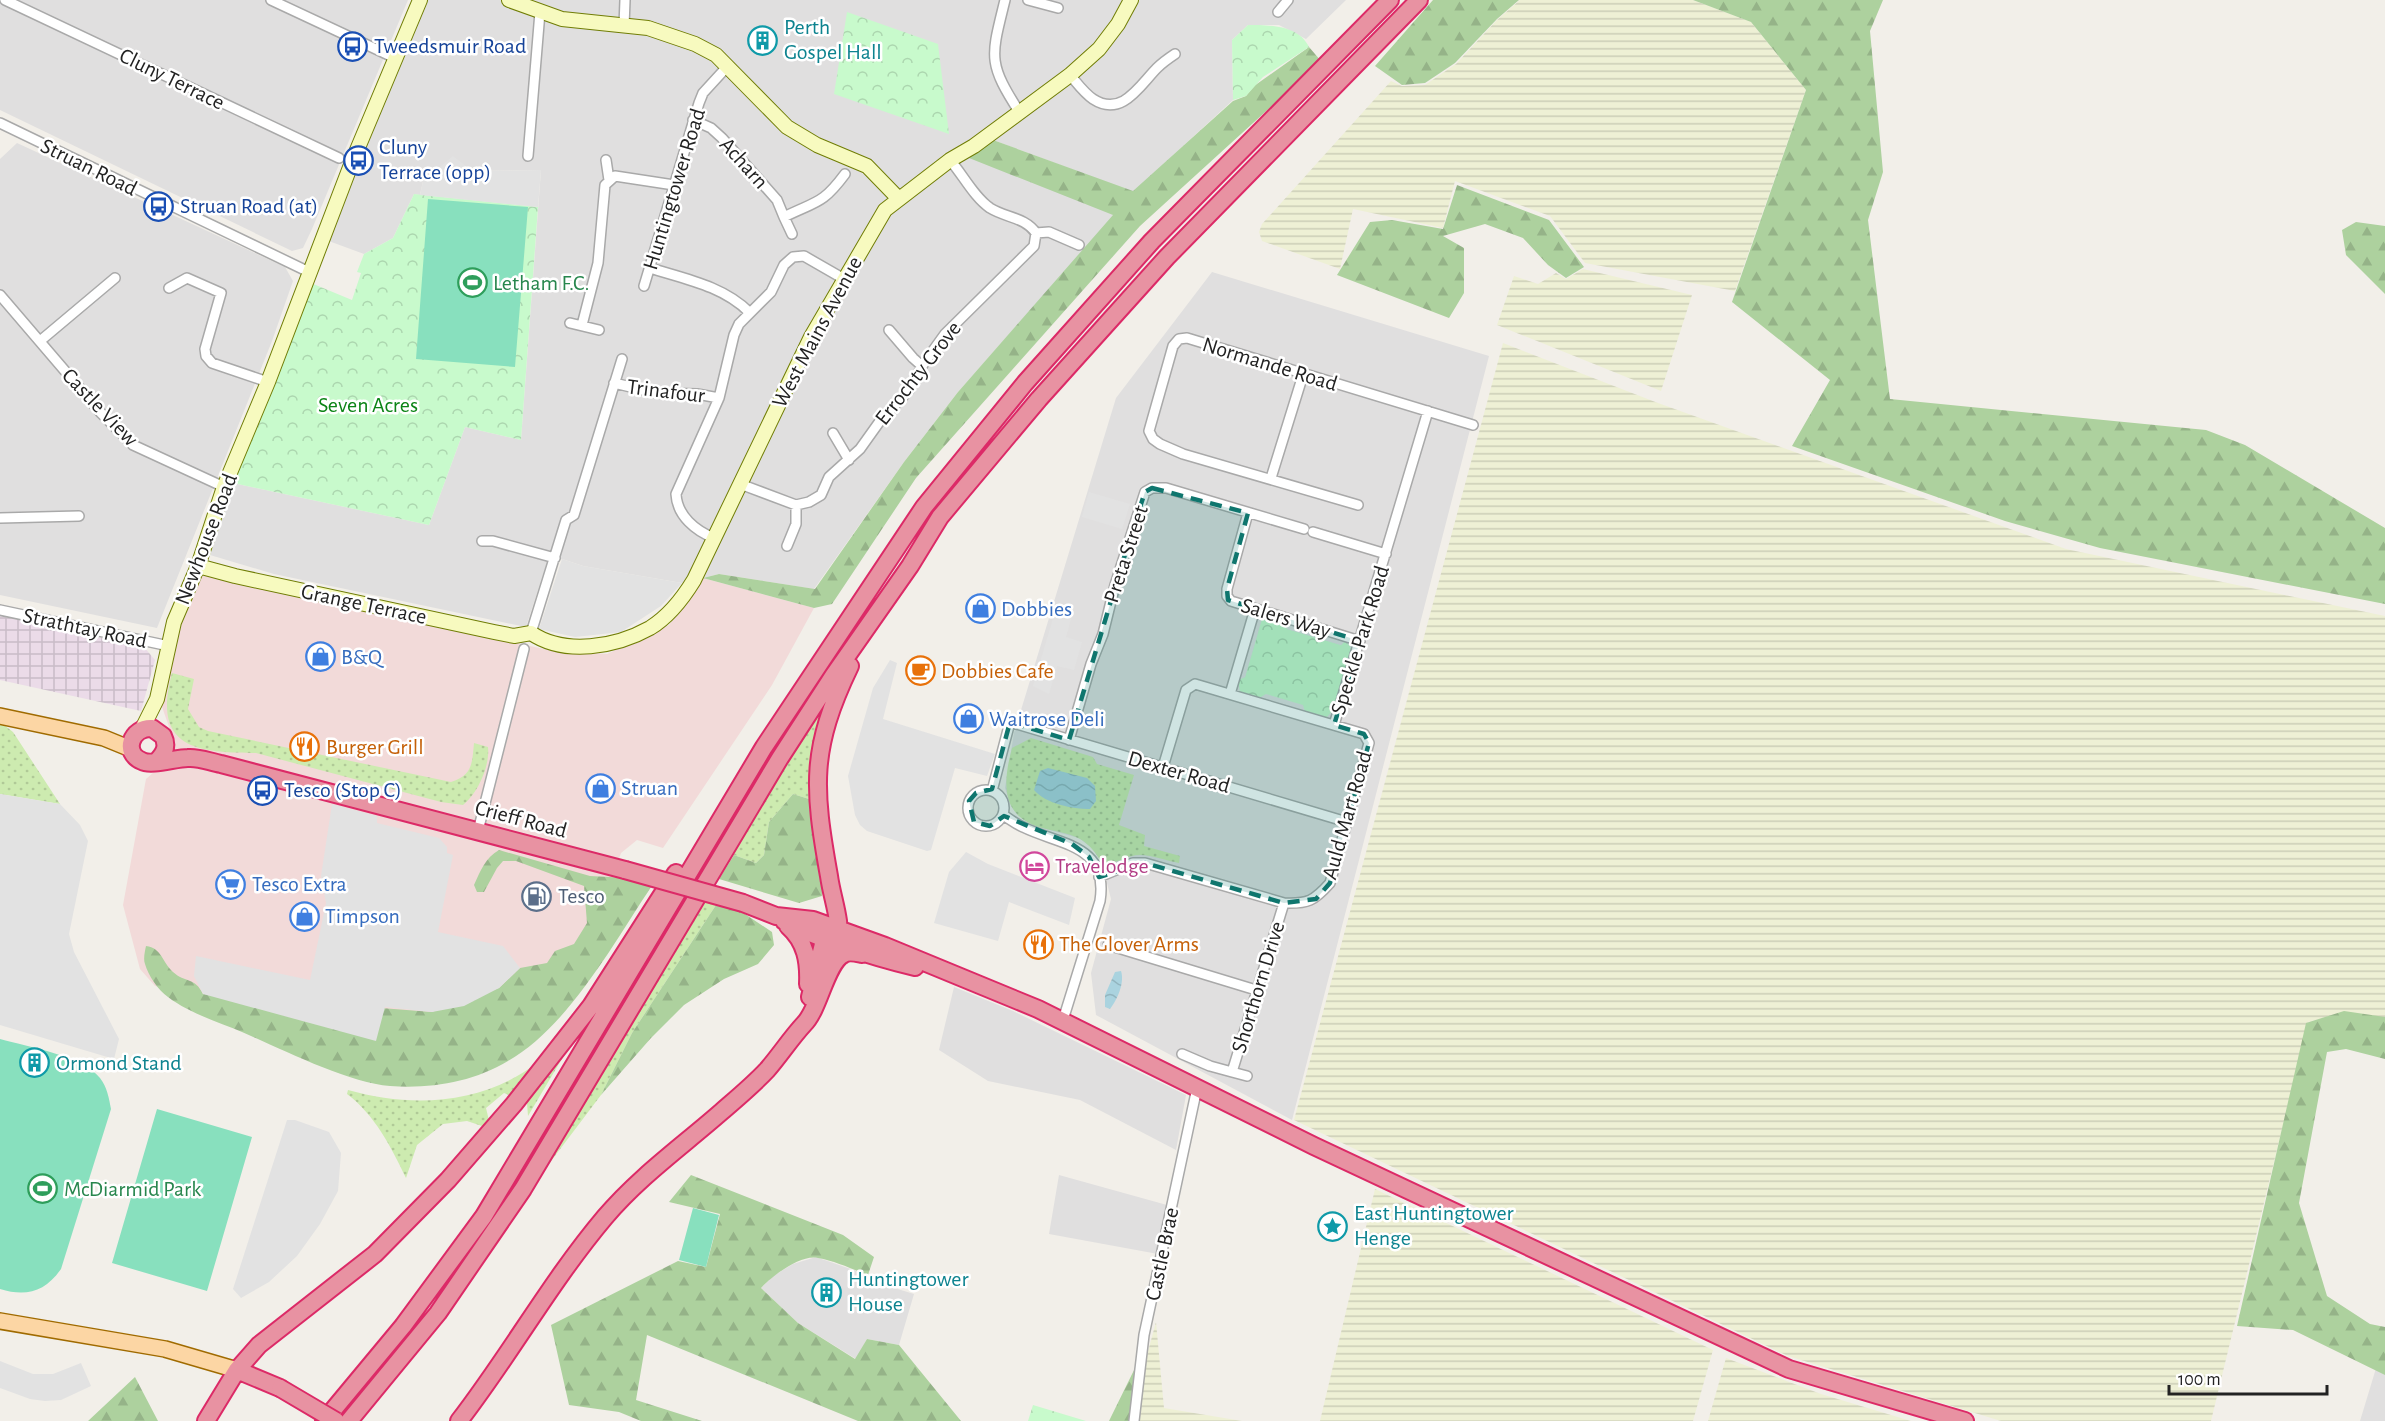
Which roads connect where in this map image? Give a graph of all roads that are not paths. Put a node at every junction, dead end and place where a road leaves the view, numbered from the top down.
1 (5, 0) edge
2 (272, 0) edge
3 (420, 0) edge
4 (509, 0) edge
5 (625, 0) edge
6 (1005, 0) edge
7 (1028, 0) edge
8 (1131, 0) edge
9 (1288, 0) edge
10 (1390, 0) edge
11 (1419, 0) edge
12 (1058, 8) dead end
13 (540, 12) junction
14 (1278, 12) dead end
15 (624, 26) junction
16 (1175, 54) dead end
17 (395, 58) junction
18 (729, 67) junction
19 (1070, 75) junction
20 (1020, 112) junction
21 (693, 120) junction
22 (0, 123) edge
23 (528, 156) dead end
24 (339, 158) dead end
25 (606, 160) dead end
26 (950, 160) junction
27 (845, 174) dead end
28 (609, 180) junction
29 (674, 185) junction
30 (899, 199) junction
31 (784, 217) junction
32 (1036, 233) junction
33 (792, 234) dead end
34 (1079, 245) dead end
35 (650, 268) junction
36 (309, 272) junction
37 (115, 278) dead end
38 (844, 279) junction
39 (644, 286) dead end
40 (169, 288) dead end
41 (0, 295) edge
42 (749, 312) junction
43 (570, 323) dead end
44 (582, 325) junction
45 (599, 330) dead end
46 (889, 330) dead end
47 (40, 341) junction
48 (622, 359) dead end
49 (922, 366) junction
50 (1303, 375) junction
51 (268, 382) junction
52 (614, 384) junction
53 (719, 398) junction
54 (1428, 411) junction
55 (1473, 425) dead end
56 (833, 433) dead end
57 (849, 460) junction
58 (1271, 478) junction
59 (740, 484) junction
60 (224, 487) junction
61 (796, 505) junction
62 (1358, 505) dead end
63 (1248, 513) junction
64 (79, 516) dead end
65 (0, 518) edge
66 (1309, 531) joint
67 (714, 538) junction
68 (482, 541) dead end
69 (787, 546) dead end
70 (1386, 554) junction
71 (555, 558) junction
72 (198, 566) junction
73 (1255, 609) junction
74 (0, 610) edge
75 (875, 614) junction
76 (531, 633) junction
77 (1360, 641) junction
78 (169, 646) junction
79 (524, 649) dead end
80 (1230, 694) junction
81 (157, 699) junction
82 (0, 716) edge
83 (1334, 725) junction
84 (162, 736) junction
85 (136, 737) junction
86 (1069, 740) junction
87 (764, 747) junction
88 (191, 757) junction
89 (157, 761) junction
90 (1163, 767) junction
91 (992, 791) junction
92 (1003, 815) junction
93 (1347, 822) junction
94 (478, 831) junction
95 (1099, 877) junction
96 (1284, 903) junction
97 (776, 916) junction
98 (832, 935) junction
99 (1108, 945) dead end
100 (862, 954) junction
101 (835, 962) junction
102 (953, 975) junction
103 (1256, 990) junction
104 (807, 1006) junction
105 (1063, 1020) junction
106 (790, 1039) junction
107 (1182, 1054) dead end
108 (1232, 1072) junction
109 (1247, 1076) dead end
110 (1197, 1088) junction
111 (0, 1321) edge
112 (237, 1370) junction
113 (206, 1421) edge
114 (324, 1421) edge
115 (336, 1421) edge
116 (349, 1421) edge
117 (459, 1421) edge
118 (1134, 1421) edge
119 (1965, 1421) edge

1 - 24 street, Cluny Terrace
2 - 17 street
3 - 17 street, Newhouse Road
4 - 13 street
5 - 15 street
6 - 20 street
7 - 12 street
8 - 19 street, West Mains Avenue
9 - 14 street
10 - 87 highway
11 - 75 highway
13 - 15 street
13 - 23 street
15 - 18 street
16 - 19 street
17 - 36 street, Newhouse Road
18 - 21 street, Huntingtower Road
18 - 30 street
19 - 20 street, West Mains Avenue
20 - 26 street, West Mains Avenue
21 - 29 street, Huntingtower Road
21 - 31 street, Acharn
22 - 36 street, Struan Road
25 - 28 street
26 - 30 street, West Mains Avenue
26 - 32 street
27 - 31 street
28 - 29 street
28 - 44 street
29 - 35 street, Huntingtower Road
30 - 38 street, West Mains Avenue
31 - 33 street, Acharn
32 - 34 street
32 - 49 street, Errochty Grove
35 - 39 street, Huntingtower Road
35 - 42 street
36 - 51 street, Newhouse Road
37 - 47 street
38 - 42 street, Trinafour
38 - 59 street, West Mains Avenue
40 - 51 street
41 - 47 street, Castle View
42 - 53 street, Trinafour
43 - 44 street
44 - 45 street
46 - 49 street
47 - 60 street, Castle View
48 - 52 street
49 - 57 street, Errochty Grove
50 - 54 street, Normande Road
50 - 58 street
50 - 58 street, Normande Road
51 - 60 street, Newhouse Road
52 - 53 street, Trinafour
52 - 71 street
53 - 67 street, Trinafour
54 - 55 street, Normande Road
54 - 70 street, Speckle Park Road
56 - 57 street
57 - 61 street, Errochty Grove
58 - 62 street, Normande Road
59 - 61 street
59 - 67 street, West Mains Avenue
60 - 72 street, Newhouse Road
61 - 69 street
63 - 66 street, Preta Street
63 - 73 street, Salers Way
63 - 86 street, Preta Street
64 - 65 street
66 - 70 street, Speckle Park Road
67 - 76 street, West Mains Avenue
68 - 71 street
70 - 77 street, Speckle Park Road
71 - 76 street
72 - 76 street, Grange Terrace
72 - 78 street, Newhouse Road
73 - 77 street, Salers Way
73 - 80 street
74 - 78 street, Strathtay Road
75 - 98 highway
75 - 116 highway
77 - 83 street, Speckle Park Road
78 - 81 street, Newhouse Road
79 - 94 street
80 - 83 street, Auld Mart Road
80 - 90 street, Auld Mart Road
81 - 84 street, Newhouse Road
81 - 85 street, Newhouse Road
82 - 85 main road
83 - 93 street, Auld Mart Road
84 - 85 highway
84 - 88 highway, Crieff Road
84 - 89 highway
85 - 89 highway
86 - 90 street, Dexter Road
86 - 91 street, Dexter Road
87 - 112 highway
87 - 114 highway
88 - 89 highway, Crieff Road
88 - 94 highway, Crieff Road
90 - 93 street, Dexter Road
91 - 92 street
91 - 92 street
92 - 95 street
93 - 96 street, Auld Mart Road
94 - 97 highway, Crieff Road, bridge
95 - 96 street, Auld Mart Road
95 - 105 street
96 - 103 street, Shorthorn Drive
97 - 98 highway, Crieff Road
97 - 104 highway
98 - 100 highway
98 - 101 highway
98 - 102 highway
98 - 104 highway
99 - 103 street
100 - 101 highway
100 - 102 highway
101 - 106 highway
102 - 105 highway
103 - 108 street, Shorthorn Drive
104 - 106 highway
105 - 110 highway
106 - 117 highway
107 - 108 street, Shorthorn Drive
108 - 109 street, Shorthorn Drive
110 - 118 street, Castle Brae
110 - 119 highway
111 - 112 main road
112 - 113 highway
112 - 115 highway, bridge

